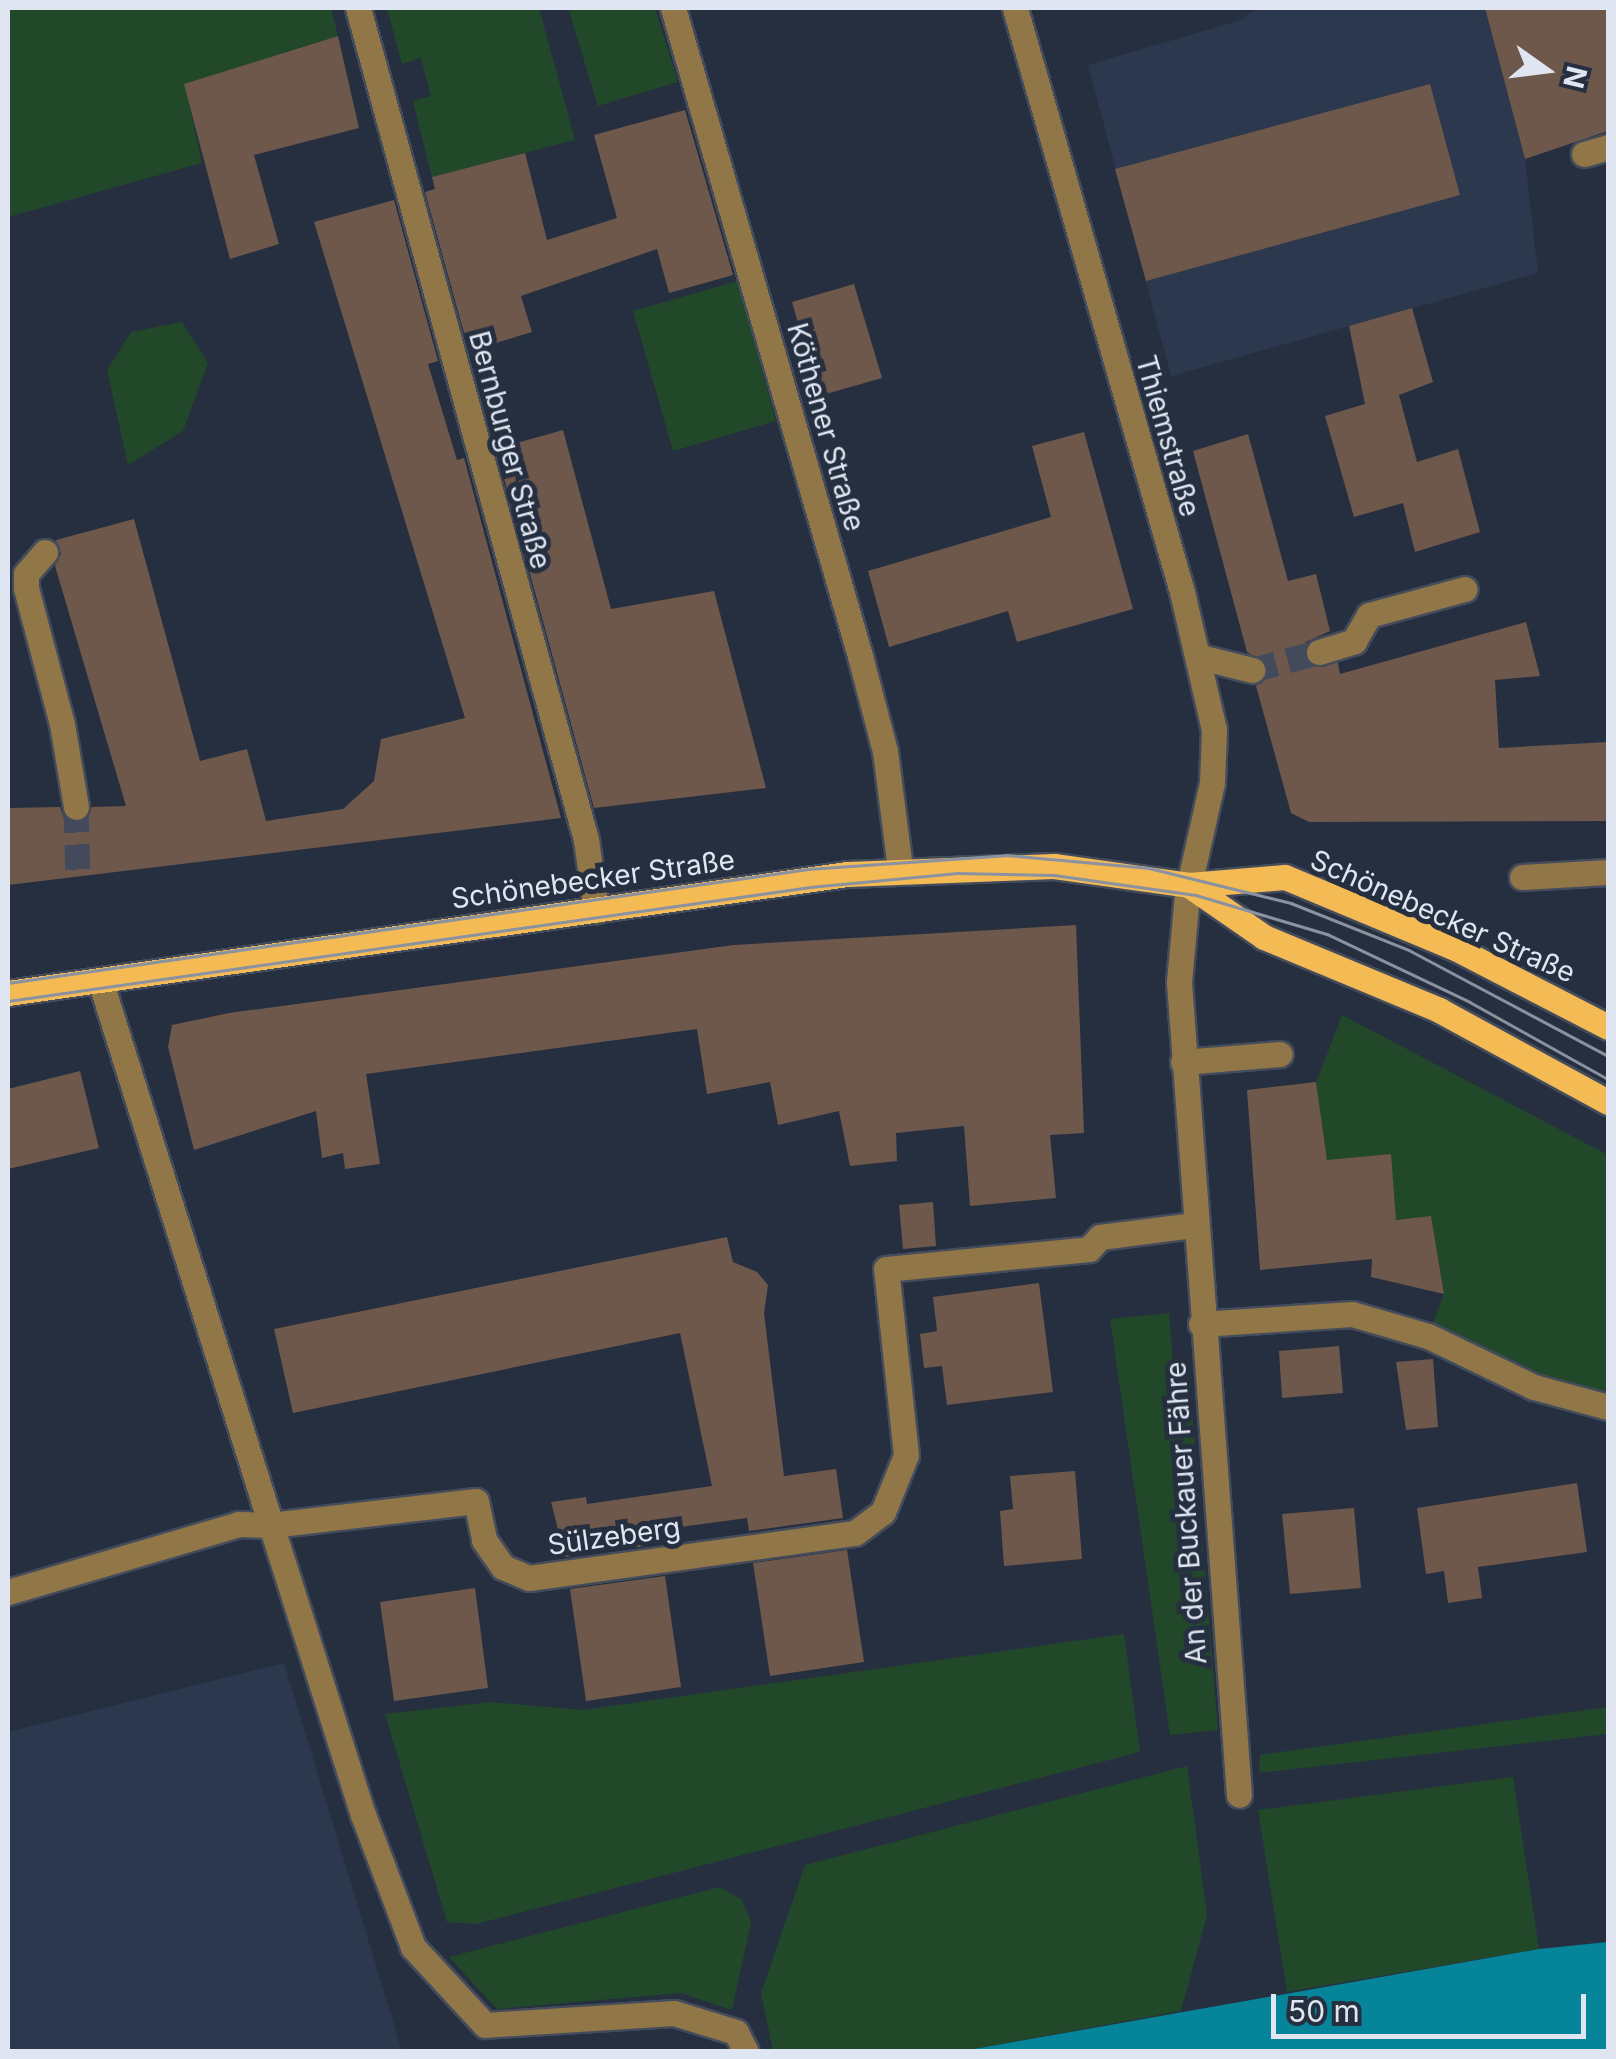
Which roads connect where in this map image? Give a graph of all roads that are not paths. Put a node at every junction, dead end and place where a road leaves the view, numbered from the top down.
1 (358, 8) edge
2 (674, 8) edge
3 (1015, 8) edge
4 (46, 552) dead end
5 (1465, 589) dead end
6 (1318, 652) tunnel mouth
7 (1200, 657) junction
8 (1252, 670) tunnel mouth
9 (76, 807) tunnel mouth
10 (900, 868) junction
11 (1608, 872) edge
12 (1522, 877) dead end
13 (1189, 885) junction
14 (596, 910) junction
15 (100, 980) junction
16 (8, 993) edge
17 (1608, 1027) edge
18 (1280, 1054) dead end
19 (1182, 1062) junction
20 (1608, 1102) edge
21 (1194, 1225) junction
22 (1201, 1324) junction
23 (1608, 1407) edge
24 (271, 1525) junction
25 (8, 1592) edge
26 (1239, 1796) dead end
27 (746, 2052) edge

1 - 14 street, Bernburger Straße
2 - 10 street, Köthener Straße
3 - 7 street, Thiemstraße
4 - 9 street
5 - 6 street
7 - 8 street
7 - 13 street, Thiemstraße
10 - 13 main road, Schönebecker Straße
10 - 14 main road, Schönebecker Straße
11 - 12 street
13 - 17 main road, Schönebecker Straße
13 - 19 street, An der Buckauer Fähre
13 - 20 main road, Schönebecker Straße
14 - 15 main road, Schönebecker Straße
15 - 16 main road, Schönebecker Straße
15 - 24 street
18 - 19 street
19 - 21 street, An der Buckauer Fähre
21 - 22 street, An der Buckauer Fähre
21 - 24 street, Sülzeberg
22 - 23 street
22 - 26 street, An der Buckauer Fähre
24 - 25 street, Sülzeberg
24 - 27 street

